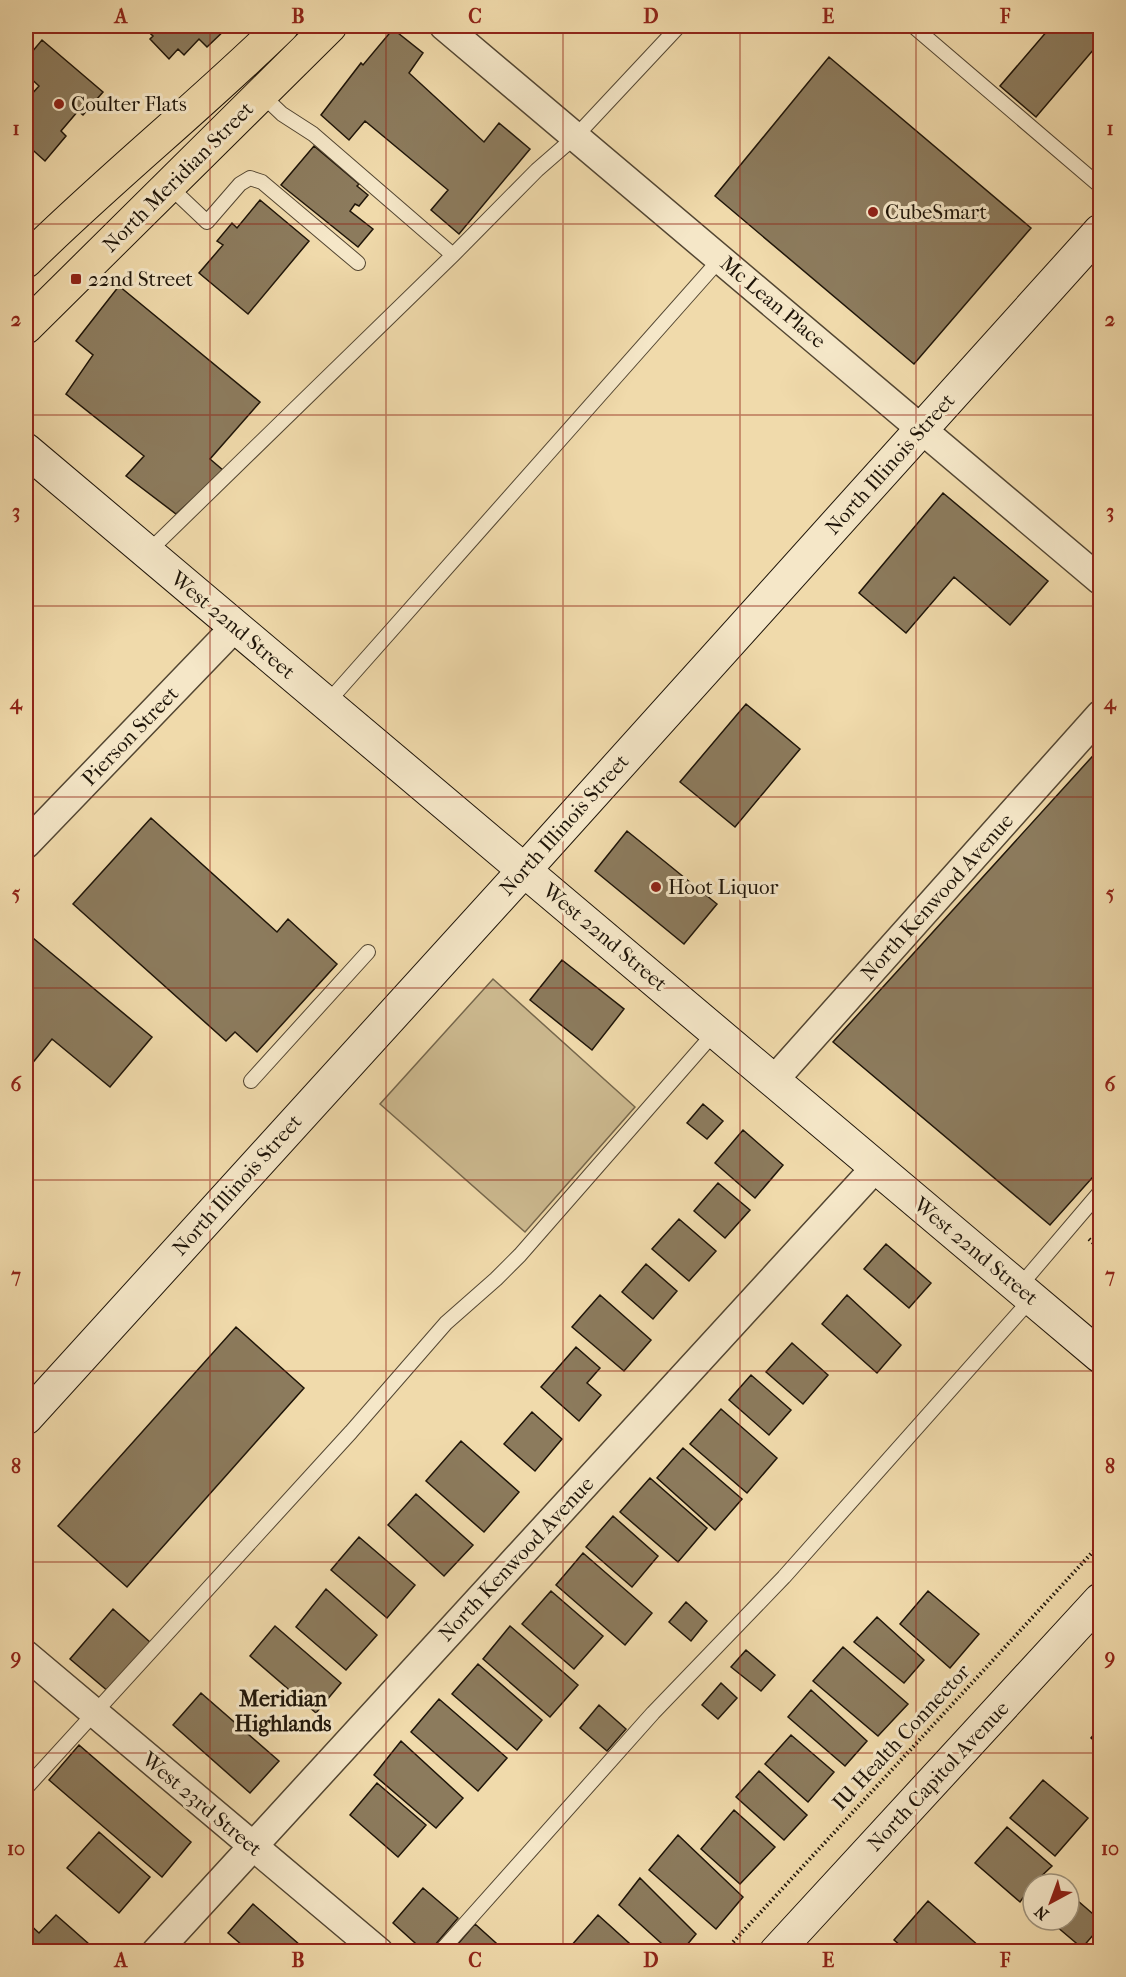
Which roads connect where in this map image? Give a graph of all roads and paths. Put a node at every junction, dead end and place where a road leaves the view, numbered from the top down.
1 (282, 26) edge
2 (330, 26) edge
3 (444, 26) edge
4 (679, 26) edge
5 (913, 26) edge
6 (261, 94) junction
7 (576, 136) junction
8 (169, 186) junction
9 (1101, 186) edge
10 (1101, 231) edge
11 (453, 255) junction
12 (721, 258) junction
13 (26, 261) edge
14 (358, 263) dead end
15 (26, 327) edge
16 (923, 428) junction
17 (26, 450) edge
18 (147, 553) junction
19 (1101, 580) edge
20 (235, 627) junction
21 (327, 703) junction
22 (1101, 715) edge
23 (26, 844) edge
24 (525, 869) junction
25 (368, 952) dead end
26 (716, 1031) junction
27 (774, 1080) junction
28 (251, 1081) dead end
29 (876, 1167) junction
30 (1101, 1192) edge
31 (1025, 1293) junction
32 (1101, 1356) edge
33 (26, 1418) edge
34 (1101, 1544) edge
35 (1101, 1600) edge
36 (26, 1655) edge
37 (94, 1713) junction
38 (26, 1788) edge
39 (253, 1847) junction
40 (156, 1952) edge
41 (379, 1952) edge
42 (440, 1952) edge
43 (724, 1952) edge
44 (776, 1952) edge

1 - 13 main road, North Meridian Street
2 - 6 main road, North Meridian Street
3 - 7 street, Mc Lean Place
4 - 7 lane
5 - 9 lane
6 - 8 main road, North Meridian Street
6 - 11 lane
7 - 11 lane
7 - 12 street, Mc Lean Place
8 - 14 lane
8 - 15 main road, North Meridian Street
10 - 16 main road, North Illinois Street
11 - 18 lane
12 - 16 street, Mc Lean Place
12 - 21 lane
16 - 19 street, Mc Lean Place
16 - 24 main road, North Illinois Street
17 - 18 main road, West 22nd Street
18 - 20 main road, West 22nd Street
20 - 21 main road, West 22nd Street
20 - 23 street, Pierson Street
21 - 24 main road, West 22nd Street
22 - 27 street, North Kenwood Avenue
24 - 26 main road, West 22nd Street
24 - 33 main road, North Illinois Street
25 - 28 lane
26 - 27 main road, West 22nd Street
26 - 37 lane
27 - 29 main road, West 22nd Street
29 - 31 main road, West 22nd Street
29 - 39 street, North Kenwood Avenue
30 - 31 lane
31 - 32 main road, West 22nd Street
31 - 42 lane
34 - 43 path, IU Health Connector
35 - 44 main road, North Capitol Avenue
36 - 37 street, West 23rd Street
37 - 38 lane
37 - 39 street, West 23rd Street
39 - 40 street, North Kenwood Avenue
39 - 41 street, West 23rd Street

